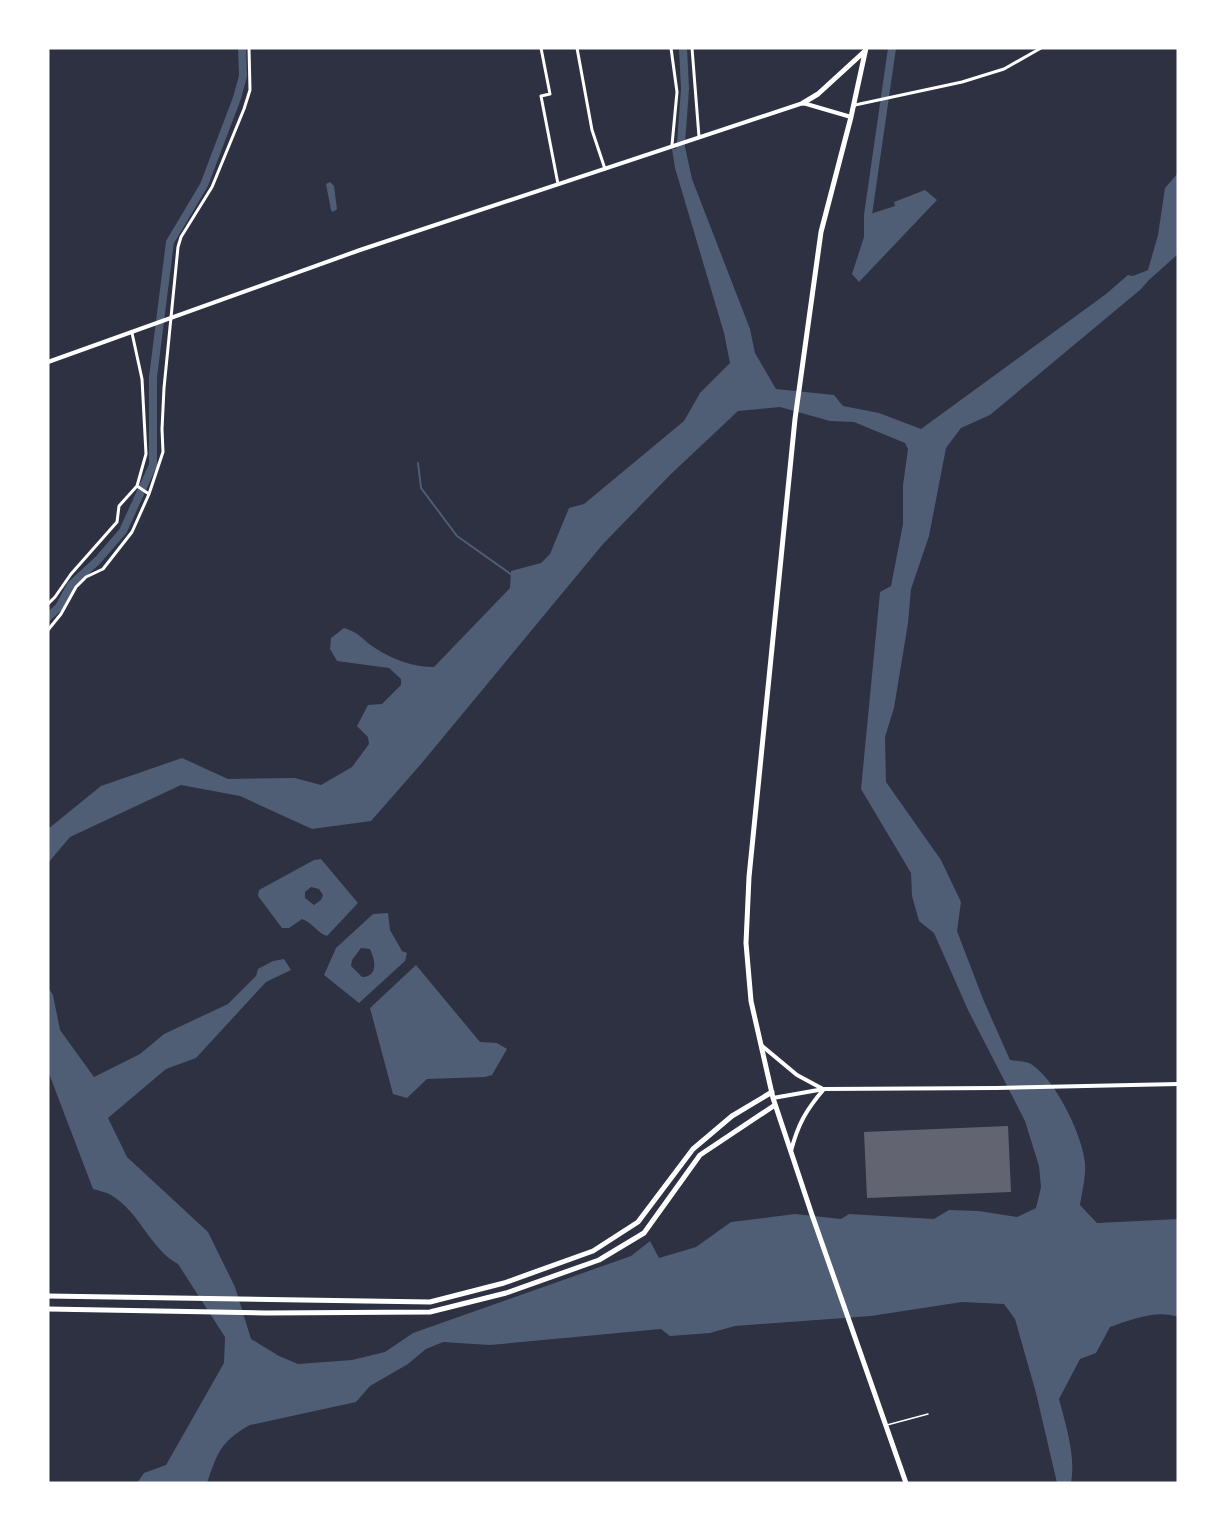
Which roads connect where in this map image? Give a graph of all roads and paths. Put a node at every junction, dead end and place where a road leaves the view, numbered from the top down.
1 (249, 48) edge
2 (541, 48) edge
3 (577, 48) edge
4 (671, 48) edge
5 (692, 48) edge
6 (1041, 48) edge
7 (866, 49) edge
8 (803, 103) junction
9 (853, 105) junction
10 (851, 117) junction
11 (699, 137) junction
12 (672, 145) junction
13 (605, 169) junction
14 (558, 184) junction
15 (171, 318) junction
16 (132, 333) junction
17 (48, 362) edge
18 (137, 486) junction
19 (149, 494) junction
20 (48, 604) edge
21 (48, 630) edge
22 (760, 1044) junction
23 (1178, 1084) edge
24 (824, 1089) junction
25 (773, 1098) junction
26 (790, 1152) junction
27 (48, 1296) edge
28 (48, 1309) edge
29 (928, 1414) dead end
30 (886, 1425) junction
31 (906, 1483) edge

1 - 15 street
2 - 14 street
3 - 13 street
4 - 12 street
5 - 11 street
6 - 9 street
7 - 8 main road
7 - 9 main road
8 - 10 street
8 - 11 street
9 - 10 main road
10 - 22 main road
11 - 12 street
12 - 13 street
13 - 14 street
14 - 15 street
15 - 16 street
15 - 19 street
16 - 17 street
16 - 18 street
18 - 19 street
18 - 20 street
19 - 21 street
22 - 24 street
22 - 25 main road
23 - 24 street
24 - 25 street
24 - 26 street
25 - 26 main road
25 - 27 main road
25 - 28 main road
26 - 30 main road
29 - 30 lane
30 - 31 main road

